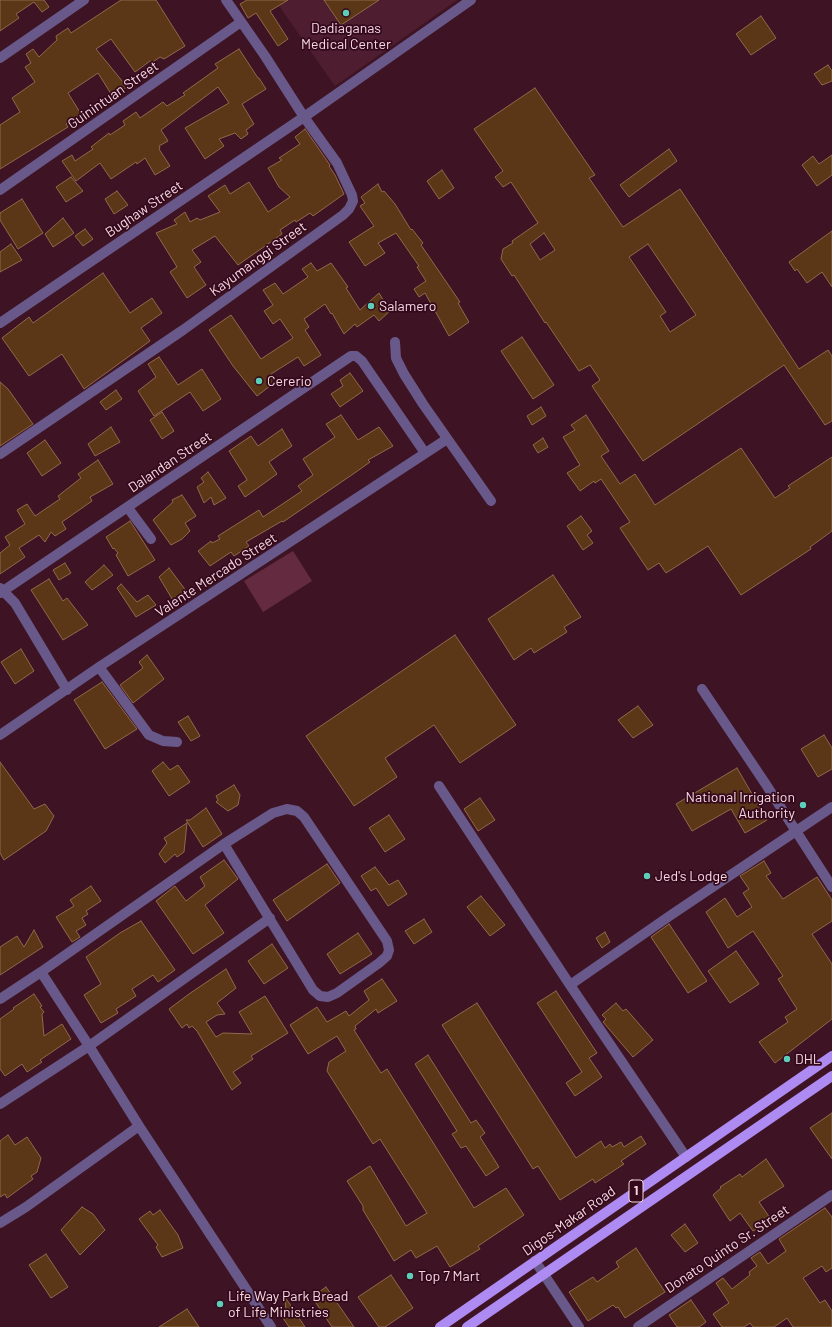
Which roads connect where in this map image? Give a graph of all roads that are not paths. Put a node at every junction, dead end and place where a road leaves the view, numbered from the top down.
1 (84, 0) edge
2 (226, 0) edge
3 (471, 0) edge
4 (241, 22) junction
5 (0, 58) edge
6 (304, 117) junction
7 (0, 190) edge
8 (0, 323) edge
9 (395, 342) dead end
10 (447, 439) junction
11 (425, 453) junction
12 (0, 454) edge
13 (492, 501) dead end
14 (128, 508) junction
15 (151, 539) dead end
16 (1, 591) edge
17 (100, 667) junction
18 (702, 689) dead end
19 (66, 690) junction
20 (0, 735) edge
21 (177, 742) dead end
22 (439, 786) dead end
23 (832, 807) edge
24 (795, 832) junction
25 (224, 844) junction
26 (832, 887) edge
27 (270, 918) junction
28 (41, 972) junction
29 (570, 985) junction
30 (0, 999) edge
31 (90, 1046) junction
32 (832, 1056) edge
33 (832, 1076) edge
34 (0, 1104) edge
35 (139, 1126) junction
36 (686, 1157) junction
37 (832, 1195) edge
38 (0, 1224) edge
39 (535, 1261) junction
40 (544, 1274) junction
41 (271, 1327) edge
42 (440, 1327) edge
43 (467, 1327) edge
44 (579, 1327) edge
45 (638, 1327) edge

1 - 5 street
2 - 4 street, Kayumanggi Street
3 - 6 street, Bughaw Street
4 - 6 street, Kayumanggi Street
4 - 7 street, Guinintuan Street
6 - 8 street, Bughaw Street
6 - 12 street, Kayumanggi Street
9 - 10 street
10 - 11 street, Valente Mercado Street
10 - 13 street
11 - 14 street, Dalandan Street
11 - 17 street, Valente Mercado Street
14 - 15 street
14 - 16 street, Dalandan Street
16 - 19 street
17 - 19 street, Valente Mercado Street
17 - 21 street
18 - 24 street
19 - 20 street, Valente Mercado Street
22 - 29 street
23 - 24 street
24 - 26 street
24 - 29 street
25 - 27 street
25 - 27 street
25 - 28 street
27 - 31 street
28 - 30 street
28 - 31 street
29 - 36 street
31 - 34 street
31 - 35 street
32 - 36 main road, Digos-Makar Road / 1
33 - 40 main road, Digos-Makar Road / 1
35 - 38 street
35 - 41 street
36 - 39 main road, Digos-Makar Road / 1
37 - 45 street, Donato Quinto Sr. Street
39 - 40 street
39 - 42 main road, Digos-Makar Road / 1
40 - 43 main road, Digos-Makar Road / 1
40 - 44 street

